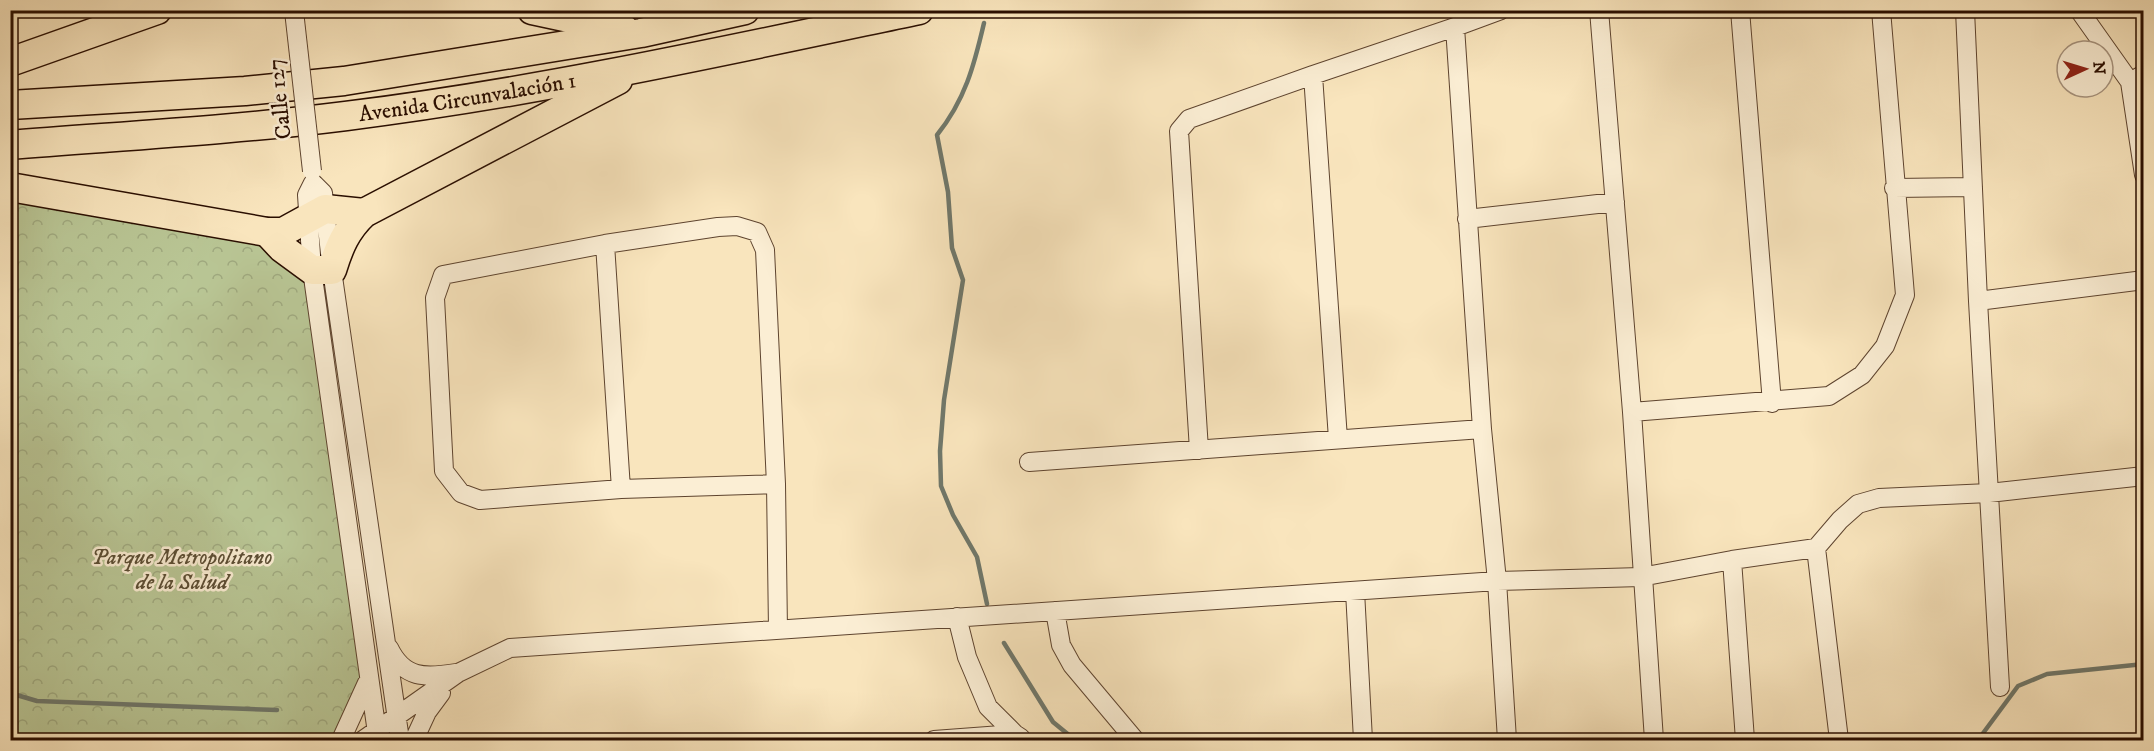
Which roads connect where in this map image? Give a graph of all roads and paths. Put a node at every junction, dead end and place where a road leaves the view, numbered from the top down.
1 (157, 10) edge
2 (532, 10) edge
3 (745, 10) edge
4 (919, 10) edge
5 (1502, 10) edge
6 (1599, 10) edge
7 (1740, 10) edge
8 (1881, 10) edge
9 (1965, 10) edge
10 (2079, 10) edge
11 (294, 11) edge
12 (1455, 27) junction
13 (641, 33) junction
14 (10, 62) edge
15 (640, 69) junction
16 (1314, 75) junction
17 (2137, 78) edge
18 (10, 105) edge
19 (10, 145) edge
20 (2144, 175) edge
21 (10, 187) edge
22 (1973, 187) junction
23 (1894, 188) junction
24 (1615, 202) junction
25 (317, 212) junction
26 (364, 213) junction
27 (1467, 219) junction
28 (267, 232) junction
29 (605, 244) junction
30 (322, 270) junction
31 (2144, 280) edge
32 (1978, 301) junction
33 (1772, 403) junction
34 (1632, 412) junction
35 (1482, 429) junction
36 (1338, 438) junction
37 (1199, 450) junction
38 (1029, 462) dead end
39 (2144, 476) edge
40 (776, 484) junction
41 (621, 489) junction
42 (1989, 492) junction
43 (1816, 548) junction
44 (1732, 560) junction
45 (1641, 577) junction
46 (1497, 581) junction
47 (1355, 591) junction
48 (1055, 611) junction
49 (957, 617) junction
50 (778, 630) junction
51 (384, 637) junction
52 (458, 673) junction
53 (369, 679) junction
54 (2000, 687) dead end
55 (396, 719) junction
56 (1019, 737) edge
57 (372, 738) edge
58 (341, 741) edge
59 (400, 741) edge
60 (414, 741) edge
61 (934, 741) edge
62 (1135, 741) edge
63 (1363, 741) edge
64 (1507, 741) edge
65 (1654, 741) edge
66 (1745, 741) edge
67 (1839, 741) edge

1 - 14 main road
2 - 13 main road
3 - 13 main road, Avenida Circunvalación 1
4 - 15 main road, Avenida Circunvalación 1
5 - 12 street
6 - 24 street
7 - 33 street
8 - 23 street
9 - 22 street
10 - 17 street
11 - 25 street, Calle 127, bridge
12 - 16 street
12 - 27 street
13 - 18 main road, Avenida Circunvalación 1
15 - 19 main road, Avenida Circunvalación 1
15 - 26 main road
16 - 36 street
16 - 37 street
17 - 20 street
21 - 28 main road
22 - 23 street
22 - 32 street
23 - 33 street
24 - 27 street
24 - 34 street
25 - 26 main road
25 - 28 main road
25 - 30 street
26 - 30 main road
27 - 35 street
28 - 30 main road
29 - 40 street
29 - 41 street
29 - 41 street
30 - 51 street
30 - 53 street
31 - 32 street
32 - 42 street
33 - 34 street
34 - 45 street
35 - 36 street
35 - 46 street
36 - 37 street
37 - 38 street
39 - 42 street
40 - 41 street
40 - 50 street
42 - 43 street
42 - 54 street
43 - 44 street
43 - 67 street
44 - 45 street
44 - 66 street
45 - 46 street
45 - 65 street
46 - 47 street
46 - 64 street
47 - 48 street
47 - 63 street
48 - 49 street
48 - 62 street
49 - 50 street
49 - 56 street
50 - 52 street
51 - 52 street
51 - 55 street
52 - 55 street
52 - 60 street
53 - 57 street
53 - 58 street
55 - 57 street
55 - 59 street
56 - 61 street

